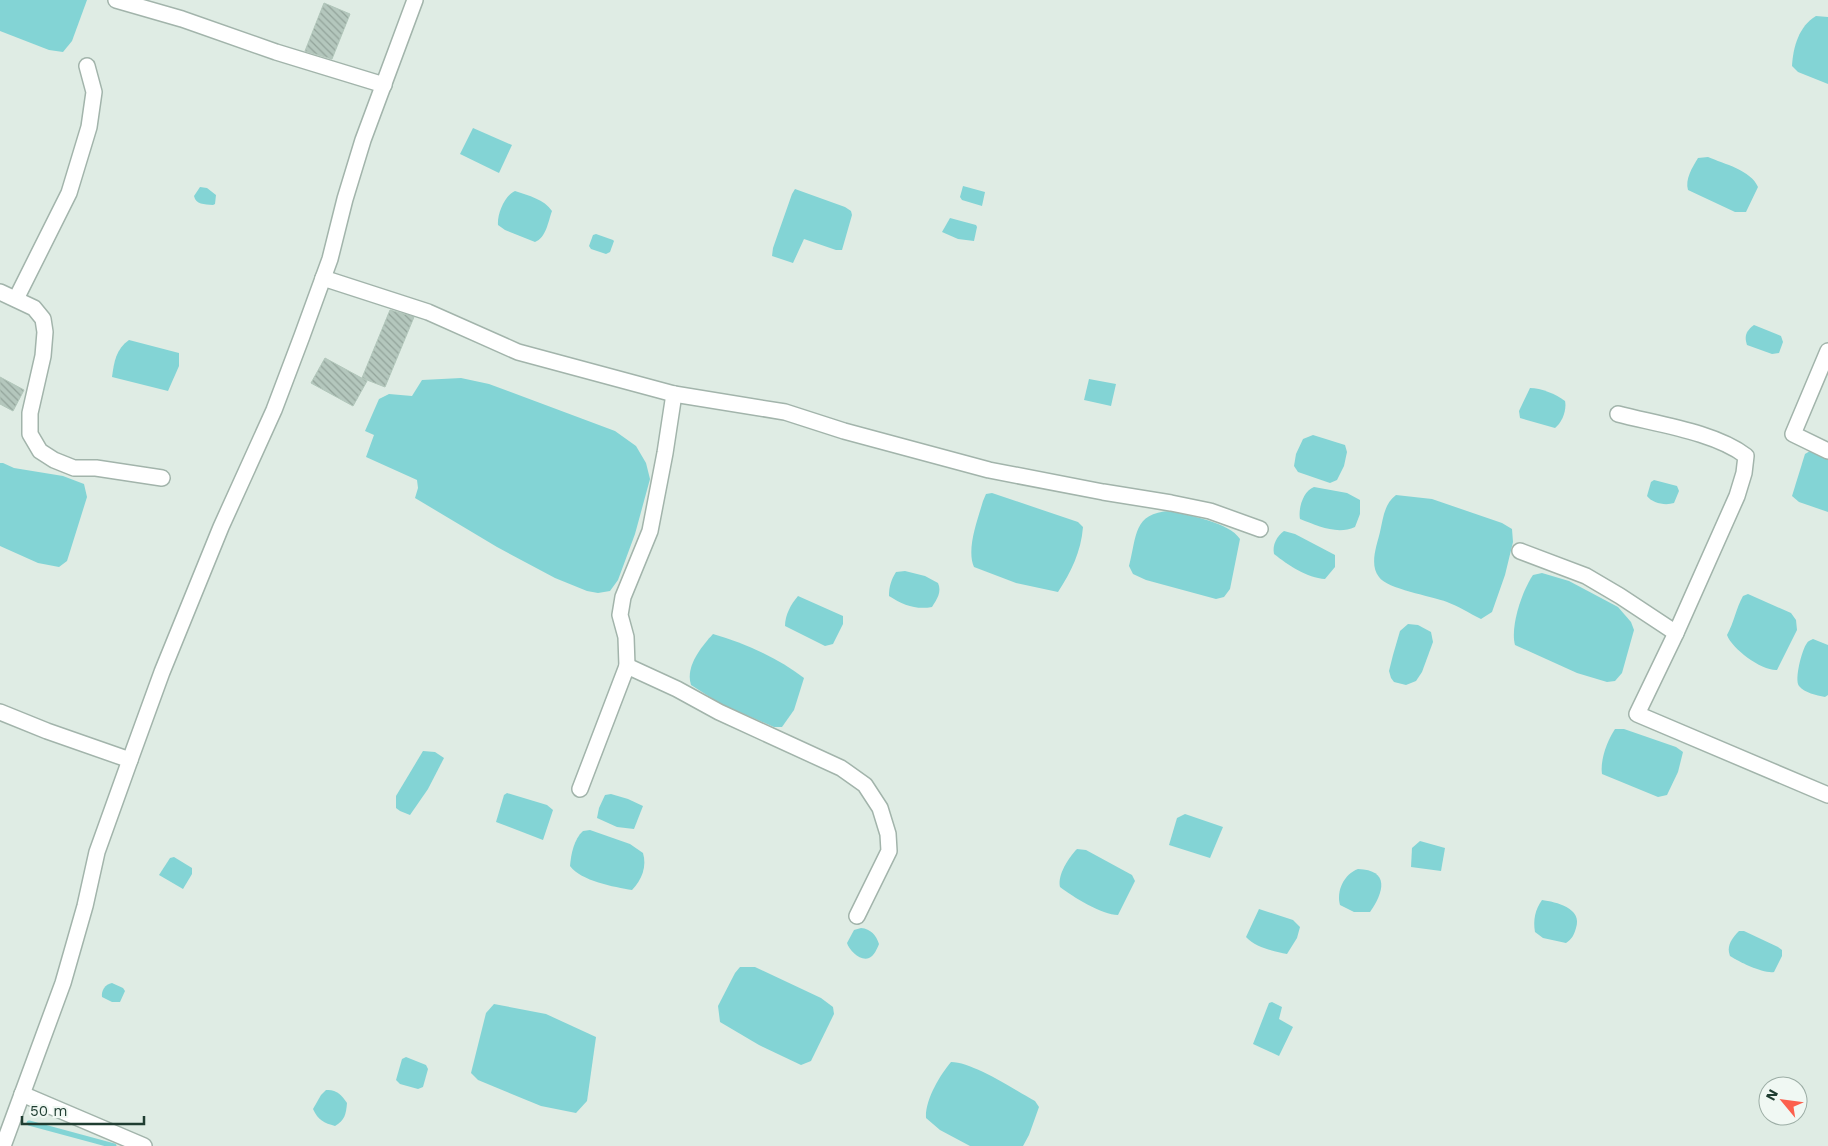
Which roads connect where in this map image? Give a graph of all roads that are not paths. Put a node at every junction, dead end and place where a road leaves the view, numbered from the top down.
1 (116, 0) edge
2 (415, 0) edge
3 (87, 66) dead end
4 (384, 85) junction
5 (323, 278) junction
6 (0, 292) edge
7 (16, 299) junction
8 (1828, 351) edge
9 (674, 394) junction
10 (1618, 414) dead end
11 (1828, 451) edge
12 (162, 478) dead end
13 (1260, 529) dead end
14 (1520, 551) dead end
15 (1676, 633) junction
16 (627, 666) junction
17 (0, 712) edge
18 (130, 760) junction
19 (580, 789) dead end
20 (1828, 795) edge
21 (857, 916) dead end
22 (22, 1094) junction
23 (3, 1146) edge
24 (144, 1146) edge

1 - 4 street
2 - 4 street
3 - 7 street
4 - 5 street
5 - 9 street
5 - 18 street
6 - 7 street
7 - 12 street
8 - 11 street
9 - 13 street
9 - 16 street
10 - 15 street
14 - 15 street
15 - 20 street
16 - 19 street
16 - 21 street
17 - 18 street
18 - 22 street
22 - 23 street
22 - 24 street

